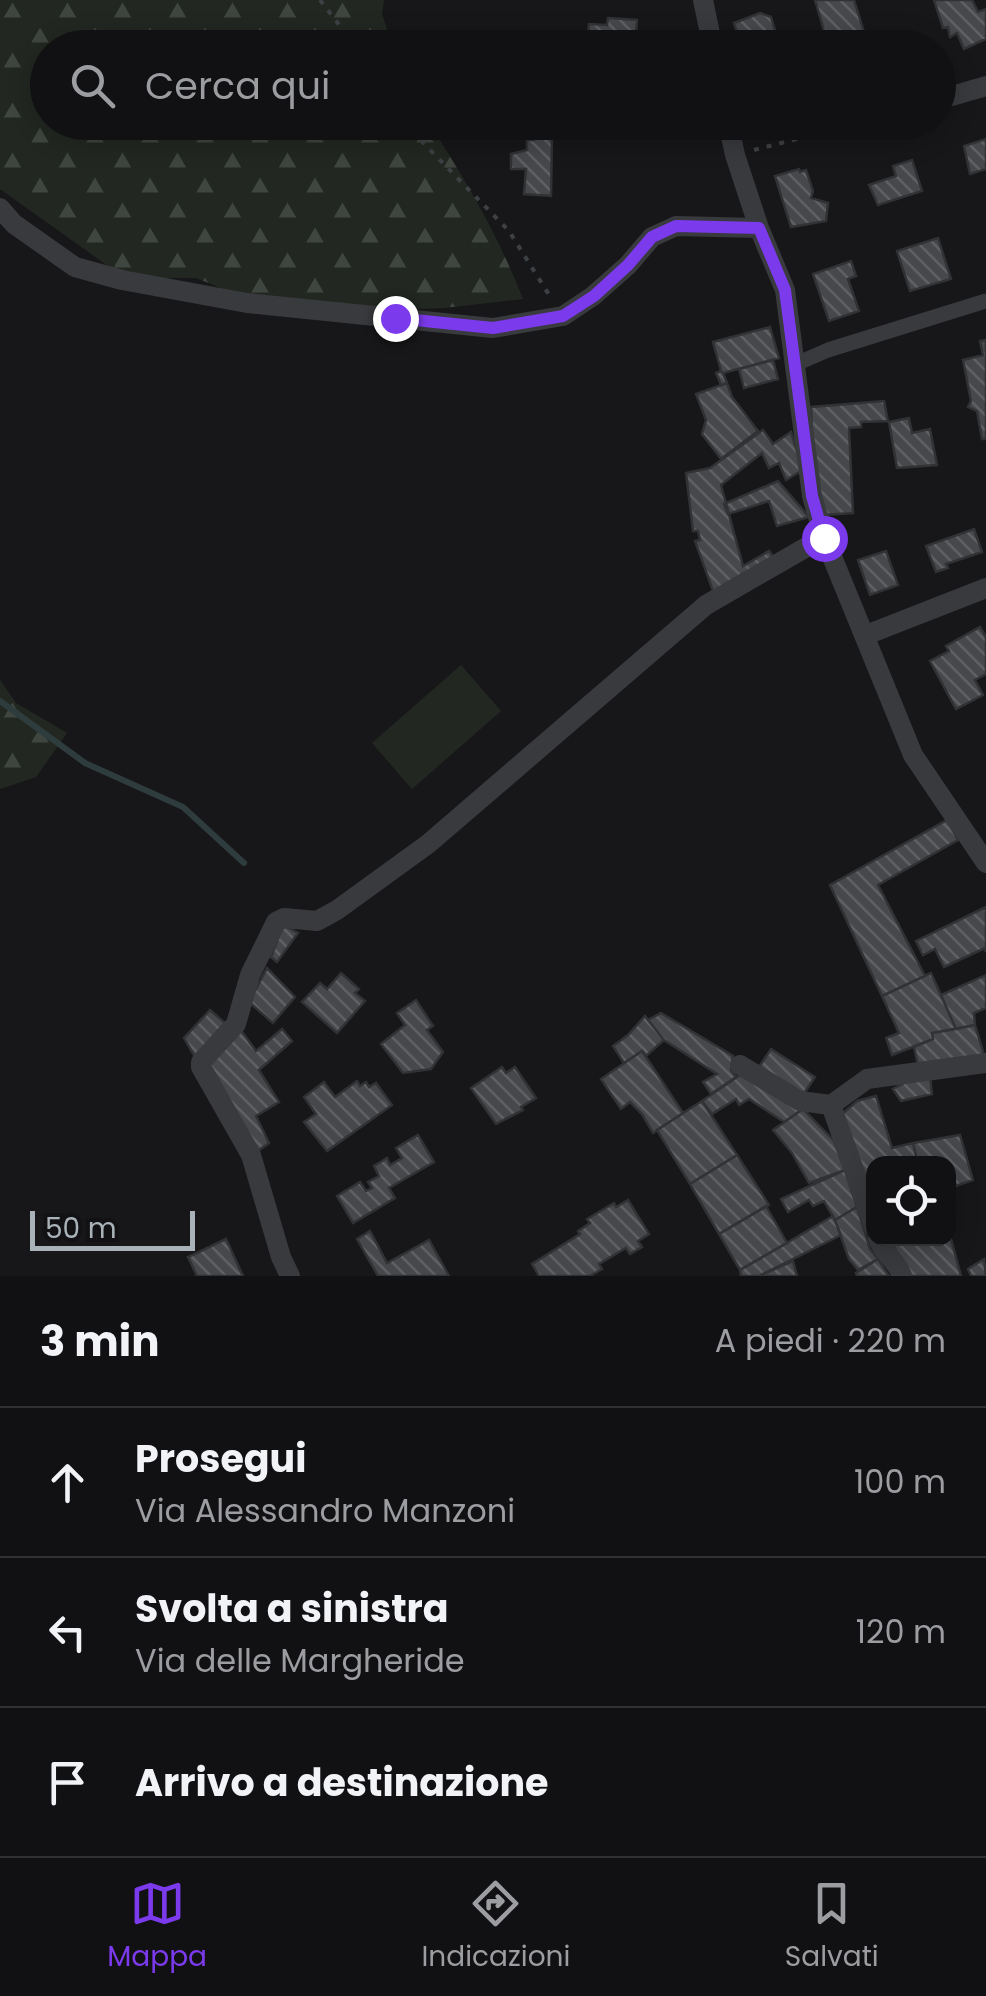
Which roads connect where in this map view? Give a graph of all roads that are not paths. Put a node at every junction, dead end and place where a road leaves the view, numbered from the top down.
1 (703, 0) edge
2 (709, 30) edge
3 (986, 86) edge
4 (956, 95) edge
5 (731, 140) edge
6 (0, 208) edge
7 (759, 228) junction
8 (986, 301) edge
9 (796, 364) junction
10 (824, 538) junction
11 (986, 588) edge
12 (866, 635) junction
13 (986, 863) edge
14 (986, 1063) edge
15 (740, 1066) dead end
16 (830, 1105) junction
17 (866, 1205) edge
18 (880, 1246) edge
19 (290, 1276) edge
20 (902, 1276) edge

1 - 2 street
3 - 4 street
5 - 7 street
6 - 7 street
7 - 9 street
8 - 9 street
9 - 10 street
10 - 12 street
10 - 19 street
11 - 12 street
12 - 13 street
14 - 16 street
15 - 16 street
16 - 17 street
18 - 20 street

